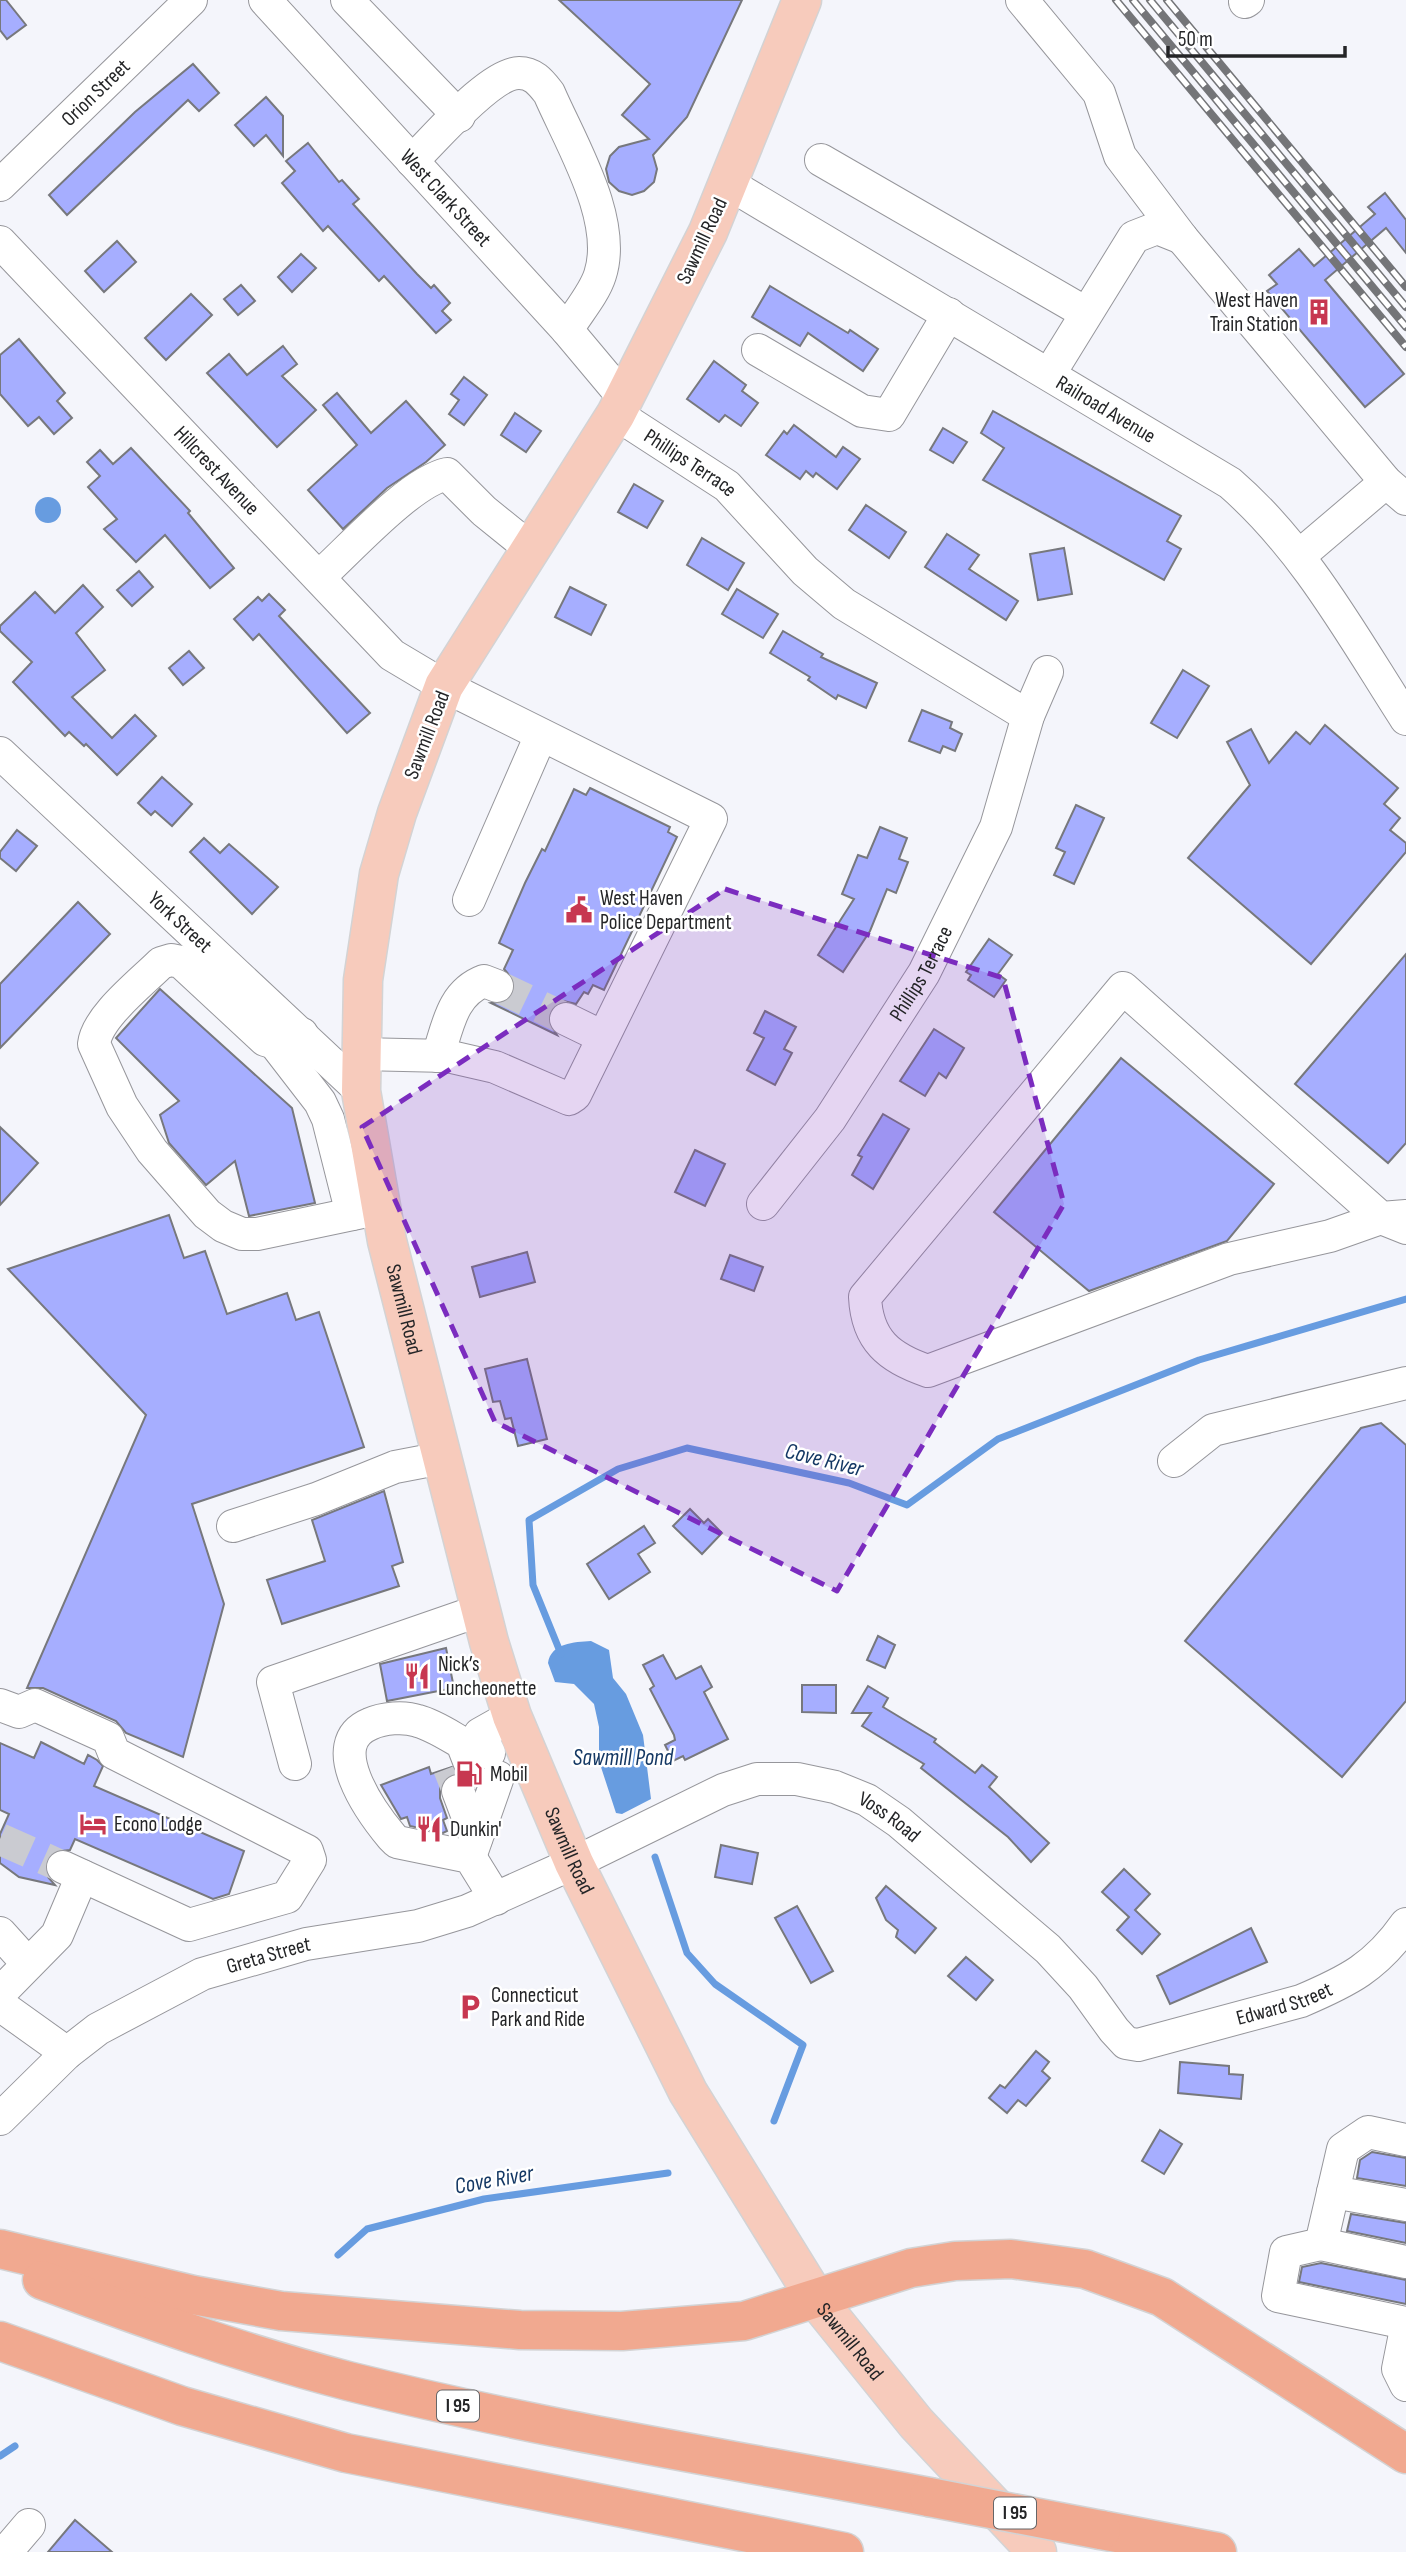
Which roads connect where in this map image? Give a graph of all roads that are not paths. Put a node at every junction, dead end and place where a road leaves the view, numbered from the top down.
1 (191, 0) edge
2 (265, 0) edge
3 (347, 0) edge
4 (802, 0) edge
5 (1022, 0) edge
6 (458, 116) junction
7 (821, 160) dead end
8 (412, 161) junction
9 (729, 184) junction
10 (0, 185) edge
11 (1182, 238) junction
12 (0, 242) edge
13 (1086, 313) junction
14 (949, 314) junction
15 (567, 330) junction
16 (758, 350) dead end
17 (1050, 373) junction
18 (620, 406) junction
19 (1396, 490) edge
20 (531, 549) junction
21 (1299, 555) junction
22 (320, 576) junction
23 (1048, 672) dead end
24 (444, 685) junction
25 (1028, 716) junction
26 (1406, 719) edge
27 (541, 735) junction
28 (0, 753) edge
29 (469, 900) dead end
30 (497, 986) tunnel mouth
31 (566, 1019) tunnel mouth
32 (603, 1037) junction
33 (289, 1040) junction
34 (360, 1054) junction
35 (438, 1055) junction
36 (361, 1091) junction
37 (763, 1204) dead end
38 (366, 1211) junction
39 (1397, 1221) edge
40 (1406, 1383) edge
41 (442, 1458) junction
42 (1174, 1461) dead end
43 (233, 1526) dead end
44 (481, 1611) junction
45 (0, 1705) edge
46 (295, 1764) dead end
47 (477, 1778) junction
48 (574, 1863) junction
49 (287, 1897) junction
50 (496, 1899) junction
51 (1406, 1924) edge
52 (0, 1933) edge
53 (306, 1944) junction
54 (27, 1964) junction
55 (0, 1993) edge
56 (0, 2005) edge
57 (1138, 2045) joint
58 (68, 2053) junction
59 (0, 2119) edge
60 (1406, 2140) edge
61 (1333, 2192) junction
62 (1406, 2205) edge
63 (1321, 2244) junction
64 (0, 2249) edge
65 (1406, 2262) edge
66 (0, 2263) edge
67 (816, 2299) junction
68 (1406, 2323) edge
69 (1406, 2329) edge
70 (0, 2341) edge
71 (1406, 2385) edge
72 (1406, 2454) edge
73 (29, 2525) dead end
74 (6, 2552) edge
75 (844, 2552) edge
76 (1037, 2552) edge
77 (1217, 2552) edge

1 - 10 street, Orion Street
2 - 8 street, West Clark Street
3 - 6 street
4 - 9 main road, Sawmill Road
5 - 11 street
6 - 8 street
6 - 15 street
7 - 13 street
8 - 15 street, West Clark Street
9 - 14 street, Railroad Avenue
9 - 18 main road, Sawmill Road
11 - 13 street
11 - 19 street
12 - 22 street, Hillcrest Avenue
13 - 17 street
14 - 16 street
14 - 17 street, Railroad Avenue
15 - 18 street, West Clark Street
17 - 21 street, Railroad Avenue
18 - 20 main road, Sawmill Road
18 - 25 street, Phillips Terrace
19 - 21 street
20 - 22 street
20 - 24 main road, Sawmill Road
21 - 26 street, Railroad Avenue
22 - 24 street, Hillcrest Avenue
23 - 25 street, Phillips Terrace
24 - 27 street, Hillcrest Avenue
24 - 34 main road, Sawmill Road
25 - 37 street, Phillips Terrace
27 - 29 street
27 - 32 street, Hillcrest Avenue
28 - 33 street, York Street
30 - 35 street
31 - 32 street
32 - 35 street
33 - 36 street, York Street
33 - 38 street
33 - 38 street
34 - 35 street
34 - 36 main road, Sawmill Road
36 - 38 main road, Sawmill Road
38 - 41 main road, Sawmill Road
39 - 39 street
40 - 42 street
41 - 43 street
41 - 44 main road, Sawmill Road
44 - 46 street
44 - 47 main road, Sawmill Road
45 - 49 street
47 - 47 street
47 - 48 main road, Sawmill Road
47 - 50 street
48 - 50 street, Greta Street
48 - 57 street, Voss Road
48 - 67 main road, Sawmill Road
49 - 53 street
49 - 54 street
50 - 53 street, Greta Street
51 - 57 street, Edward Street
52 - 54 street
53 - 58 street, Greta Street
54 - 55 street
56 - 58 street
58 - 59 street, Greta Street
60 - 61 street
61 - 62 street
61 - 63 street
63 - 65 street
63 - 68 street
64 - 67 highway
66 - 77 highway, I 95, bridge
67 - 72 highway
67 - 76 main road, Sawmill Road
69 - 71 street
70 - 75 highway
73 - 74 street

